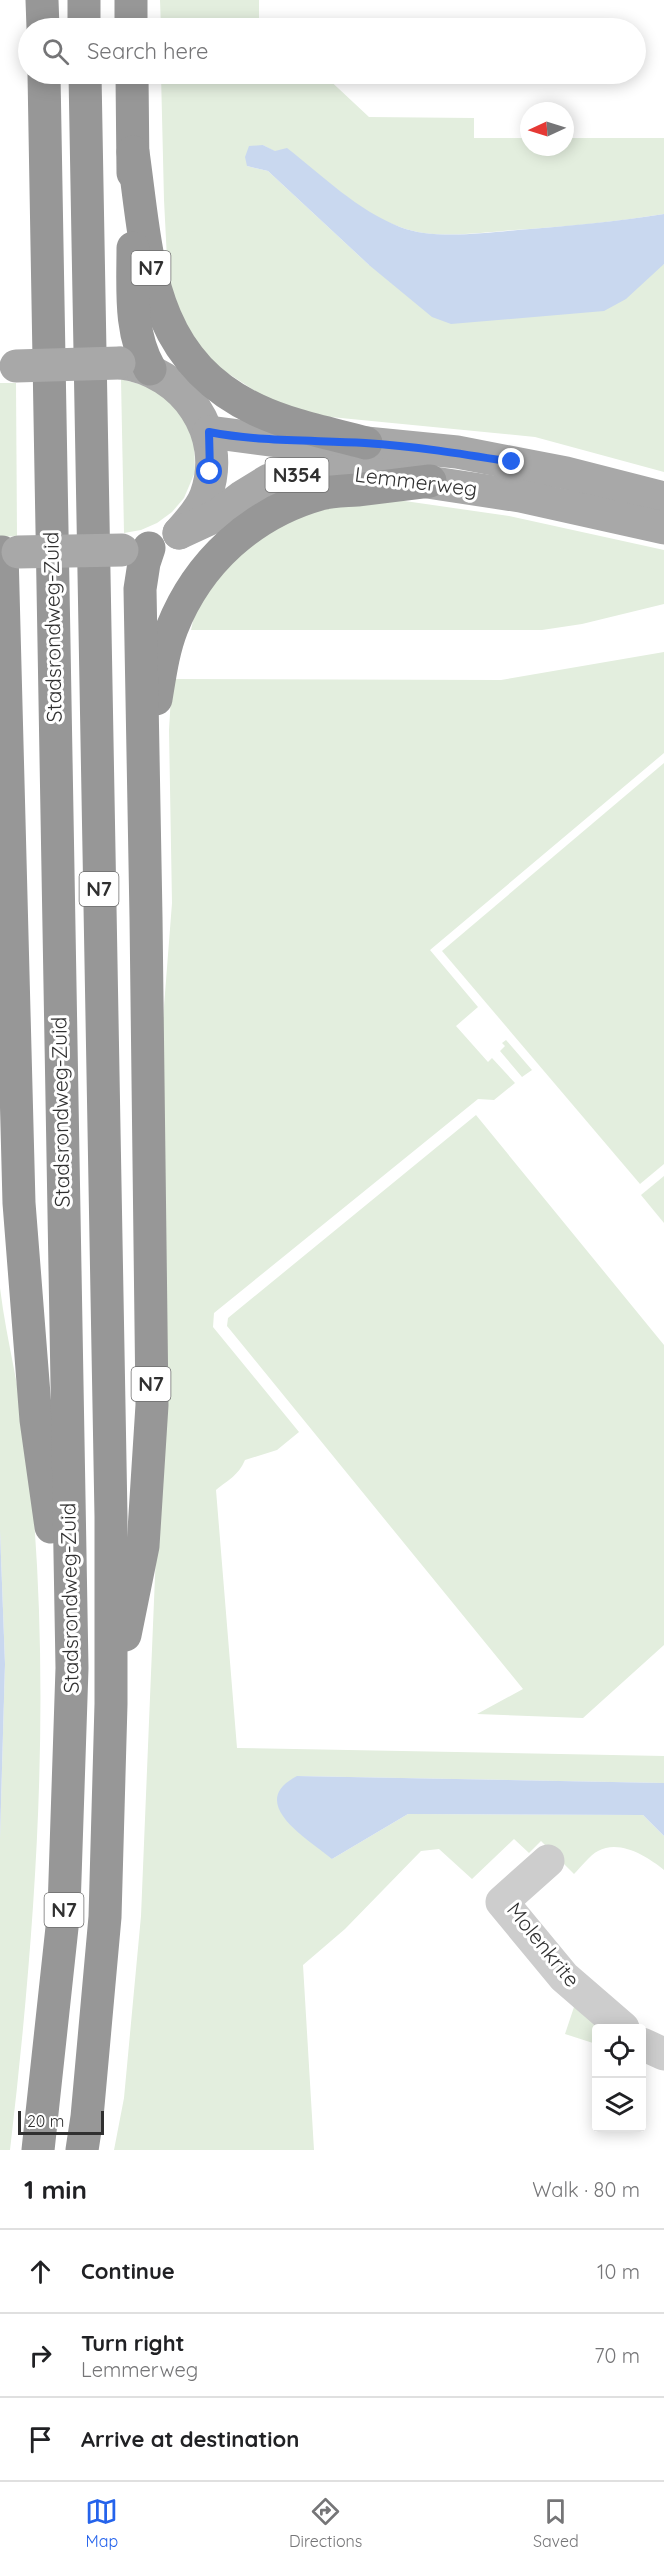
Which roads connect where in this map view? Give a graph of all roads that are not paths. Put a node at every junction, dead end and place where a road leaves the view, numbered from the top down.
1 (42, 0) edge
2 (84, 0) edge
3 (131, 0) edge
4 (43, 18) edge
5 (84, 18) edge
6 (131, 18) edge
7 (44, 84) edge
8 (85, 84) edge
9 (132, 84) edge
10 (133, 153) junction
11 (8, 366) edge
12 (135, 366) junction
13 (209, 432) junction
14 (366, 443) junction
15 (430, 481) junction
16 (664, 498) edge
17 (664, 528) edge
18 (179, 533) junction
19 (135, 549) junction
20 (7, 552) edge
21 (3, 717) edge
22 (143, 764) junction
23 (72, 1668) junction
24 (111, 1704) junction
25 (548, 1861) dead end
26 (618, 2024) edge
27 (646, 2046) edge
28 (664, 2054) edge
29 (38, 2150) edge
30 (82, 2150) edge

1 - 4 highway
2 - 5 highway
3 - 6 highway
7 - 23 highway, Stadsrondweg-Zuid / N7
8 - 24 highway, Stadsrondweg-Zuid / N7
9 - 10 highway, N7
10 - 12 highway, N7
10 - 14 highway, N7
11 - 12 main road, bridge
12 - 13 main road
13 - 14 main road, Lemmerweg / N354
13 - 18 main road, N354
14 - 16 main road, Lemmerweg / N354
15 - 17 main road, Lemmerweg / N354
15 - 18 main road, Lemmerweg / N354
15 - 22 highway, N7
18 - 19 main road, N354
19 - 20 main road, N354, bridge
19 - 22 highway, N7
20 - 21 highway, N7
21 - 23 highway, N7
22 - 24 highway, N7
23 - 29 highway, Stadsrondweg-Zuid / N7
24 - 30 highway, Stadsrondweg-Zuid / N7
25 - 26 street, Molenkrite
27 - 28 street

